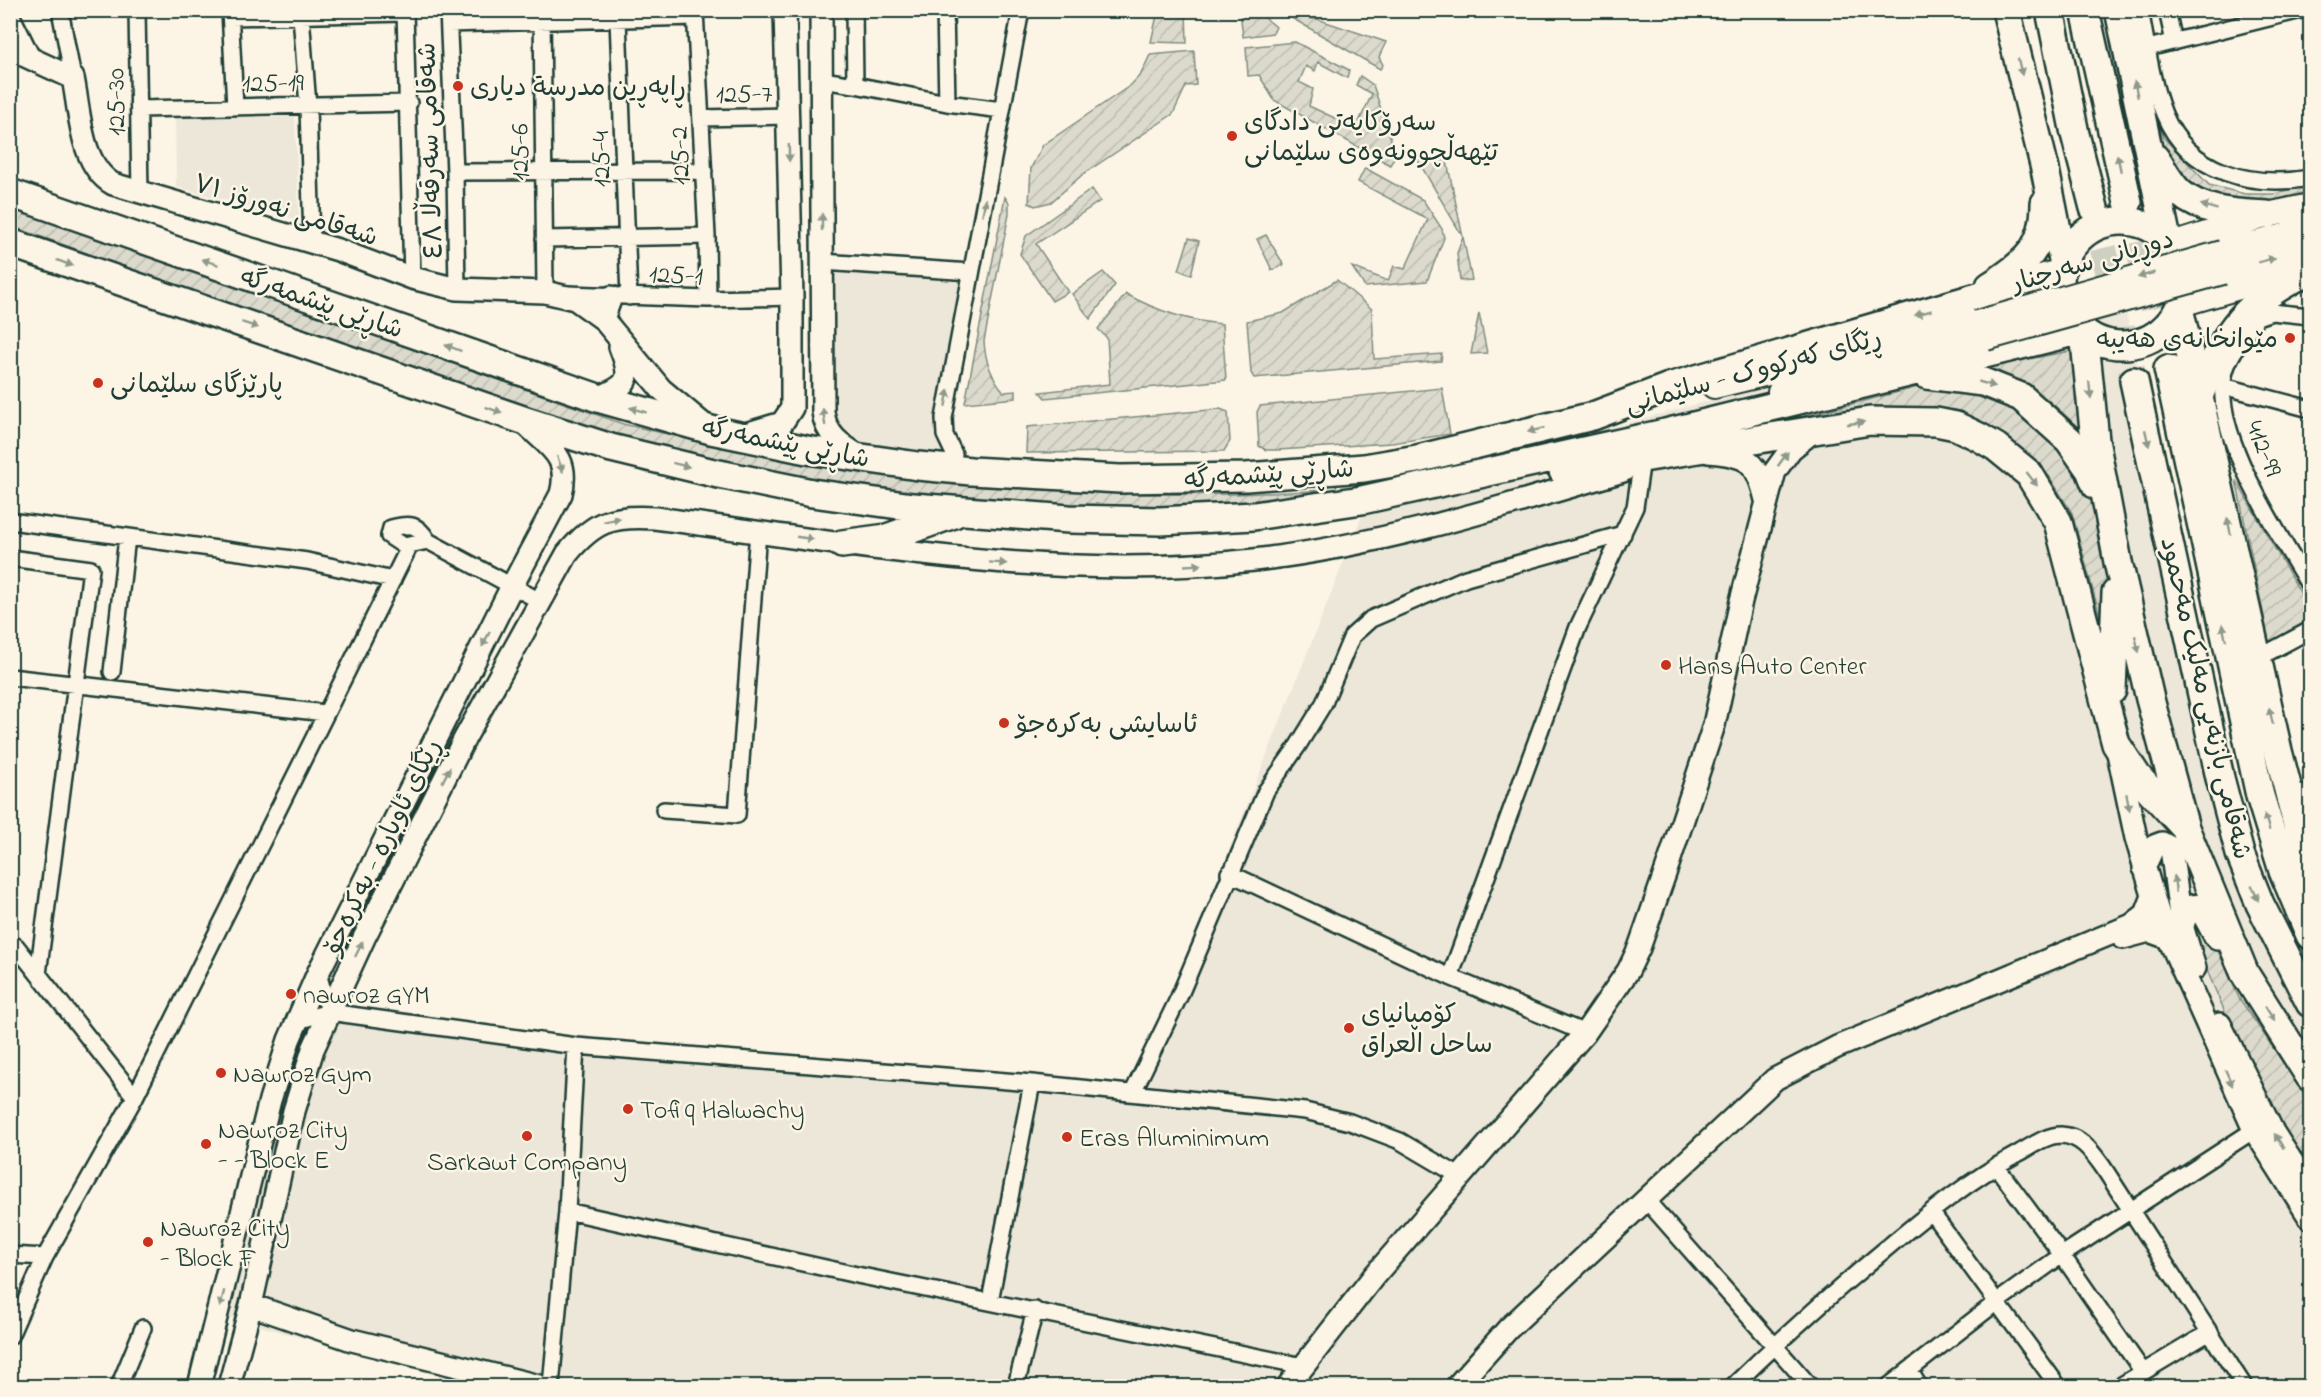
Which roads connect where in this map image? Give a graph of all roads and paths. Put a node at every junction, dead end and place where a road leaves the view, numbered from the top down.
1 (60, 10) edge
2 (137, 10) edge
3 (785, 10) edge
4 (821, 10) edge
5 (854, 10) edge
6 (945, 10) edge
7 (1021, 10) edge
8 (2006, 10) edge
9 (2050, 10) edge
10 (2085, 10) edge
11 (2119, 10) edge
12 (2140, 10) edge
13 (2167, 10) edge
14 (2301, 10) edge
15 (10, 12) edge
16 (405, 12) edge
17 (230, 14) edge
18 (695, 14) edge
19 (301, 15) junction
20 (542, 16) edge
21 (448, 17) edge
22 (618, 19) junction
23 (2174, 42) junction
24 (2148, 48) junction
25 (10, 49) edge
26 (33, 59) junction
27 (2098, 67) junction
28 (2064, 74) junction
29 (73, 78) junction
30 (822, 80) junction
31 (855, 85) junction
32 (409, 103) junction
33 (947, 103) junction
34 (308, 106) junction
35 (235, 107) junction
36 (139, 110) junction
37 (1002, 110) junction
38 (789, 116) junction
39 (701, 118) junction
40 (2111, 124) junction
41 (2075, 134) junction
42 (2148, 146) junction
43 (2045, 169) junction
44 (544, 171) junction
45 (625, 171) junction
46 (704, 171) junction
47 (455, 172) junction
48 (2310, 178) edge
49 (10, 193) edge
50 (140, 194) junction
51 (2128, 202) tunnel mouth
52 (2310, 206) edge
53 (2094, 207) tunnel mouth
54 (2267, 215) junction
55 (2227, 228) junction
56 (2310, 229) edge
57 (707, 236) junction
58 (627, 238) junction
59 (544, 239) junction
60 (312, 242) junction
61 (2169, 242) junction
62 (10, 243) edge
63 (2310, 248) edge
64 (822, 262) junction
65 (2223, 262) junction
66 (2062, 267) junction
67 (2310, 268) edge
68 (971, 272) junction
69 (412, 278) junction
70 (2252, 284) junction
71 (457, 289) junction
72 (552, 293) junction
73 (620, 297) junction
74 (792, 297) junction
75 (708, 299) junction
76 (2180, 306) junction
77 (2310, 316) edge
78 (608, 326) junction
79 (792, 327) junction
80 (1985, 327) junction
81 (822, 329) junction
82 (2083, 331) junction
83 (2168, 369) tunnel mouth
84 (1908, 373) junction
85 (2134, 381) tunnel mouth
86 (2212, 390) junction
87 (598, 399) junction
88 (2310, 409) edge
89 (523, 420) junction
90 (1816, 429) junction
91 (711, 430) junction
92 (739, 435) junction
93 (840, 443) junction
94 (779, 444) junction
95 (1690, 451) junction
96 (954, 454) junction
97 (862, 458) junction
98 (1535, 460) junction
99 (1641, 466) junction
100 (1364, 468) junction
101 (1362, 500) junction
102 (1766, 500) junction
103 (971, 512) junction
104 (10, 521) edge
105 (758, 531) junction
106 (1623, 534) junction
107 (127, 537) junction
108 (428, 541) junction
109 (842, 544) junction
110 (410, 545) junction
111 (2116, 551) junction
112 (10, 558) edge
113 (393, 580) junction
114 (512, 586) junction
115 (2310, 587) edge
116 (540, 601) junction
117 (2310, 630) edge
118 (2258, 657) junction
119 (112, 672) dead end
120 (10, 677) edge
121 (77, 684) junction
122 (325, 713) junction
123 (2114, 733) junction
124 (2278, 751) junction
125 (664, 810) dead end
126 (2310, 816) edge
127 (2185, 828) junction
128 (2145, 868) junction
129 (1229, 873) junction
130 (2310, 874) edge
131 (2153, 896) junction
132 (2174, 930) junction
133 (2310, 935) edge
134 (13, 945) edge
135 (41, 949) junction
136 (321, 966) junction
137 (348, 972) junction
138 (38, 974) junction
139 (2245, 974) junction
140 (1450, 977) junction
141 (2310, 1003) edge
142 (329, 1012) junction
143 (293, 1030) junction
144 (1586, 1033) junction
145 (576, 1046) junction
146 (313, 1049) junction
147 (1843, 1049) junction
148 (2310, 1077) edge
149 (1032, 1083) junction
150 (1133, 1092) junction
151 (135, 1097) junction
152 (2254, 1130) junction
153 (1996, 1166) junction
154 (1461, 1177) junction
155 (2310, 1190) edge
156 (1650, 1204) junction
157 (2132, 1210) junction
158 (567, 1211) junction
159 (1931, 1212) junction
160 (2310, 1218) edge
161 (10, 1255) edge
162 (2062, 1255) junction
163 (45, 1257) junction
164 (1998, 1300) junction
165 (990, 1301) junction
166 (251, 1305) junction
167 (1035, 1310) junction
168 (143, 1328) dead end
169 (2210, 1332) junction
170 (10, 1336) edge
171 (1775, 1345) junction
172 (1491, 1353) junction
173 (1303, 1366) junction
174 (1909, 1370) junction
175 (2140, 1379) edge
176 (119, 1386) edge
177 (199, 1386) edge
178 (229, 1386) edge
179 (539, 1386) edge
180 (551, 1386) edge
181 (1016, 1386) edge
182 (1288, 1386) edge
183 (1456, 1386) edge
184 (1468, 1386) edge
185 (1732, 1386) edge
186 (1810, 1386) edge
187 (1889, 1386) edge
188 (1919, 1386) edge
189 (2058, 1386) edge
190 (2120, 1386) edge
191 (2244, 1386) edge

1 - 29 street
2 - 36 street, 125-30
3 - 38 street
4 - 30 street
5 - 31 street
6 - 33 street
7 - 37 street
8 -> 43 highway
9 - 28 highway
10 - 27 highway
42 -> 11 highway
12 - 24 street
13 - 23 street
14 - 23 street
15 - 26 street
16 - 19 street
16 - 32 street
17 - 19 street
17 - 35 street
18 - 22 street
18 - 39 street, 125-2
19 - 34 street
20 - 21 street
20 - 22 street
20 - 44 street, 125-6
21 - 47 street, شەقامی سەرقەڵا ٤٨
22 - 45 street, 125-4
23 - 24 street
24 - 48 street
25 - 26 street
26 - 29 street
27 - 28 highway
27 - 40 highway
28 - 41 highway
29 - 50 street, شەقامی نەورۆز ٧١
30 - 31 street
64 -> 30 street
31 - 33 street
32 - 34 street, 125-19
32 - 69 street
33 - 37 street
34 - 35 street, 125-19
34 - 60 street
35 - 36 street, 125-19
36 - 50 street, 125-30
68 -> 37 street
38 - 39 street, 125-7
38 -> 74 street
39 - 46 street, 125-2
40 - 41 highway
51 -> 40 highway
41 - 53 highway
54 -> 42 highway
42 - 61 highway
43 - 66 highway
43 - 80 highway
44 - 45 street
44 - 47 street
44 - 59 street, 125-6
45 - 46 street
45 - 58 street, 125-4
46 - 57 street, 125-2
47 - 71 street, شەقامی سەرقەڵا ٤٨
87 -> 49 highway, شاڕێی پێشمەرگە
50 - 60 street, شەقامی نەورۆز ٧١
52 - 54 main road
54 - 55 main road
55 - 61 main road
55 - 70 main road
56 - 65 main road
57 - 58 street
57 - 75 street, 125-2
58 - 59 street
58 - 73 street, 125-4
59 - 72 street, 125-6
60 - 69 street, شەقامی نەورۆز ٧١
61 - 66 highway
61 - 76 highway
62 -> 89 highway, شاڕێی پێشمەرگە
65 -> 63 main road
64 - 68 street
64 - 81 street
65 - 80 main road, دوڕیانی سەرچنار, bridge
66 - 80 highway
66 - 82 highway
67 - 70 main road
67 - 86 highway
96 -> 68 street
69 - 71 street, شەقامی نەورۆز ٧١
70 - 76 main road
71 - 72 street, شەقامی نەورۆز ٧١
72 - 73 street, 125-1
72 - 78 street, شەقامی نەورۆز ٧١
73 - 75 street, 125-1
73 - 78 street
74 - 75 street, 125-1
74 - 79 street
76 - 82 highway
76 - 86 highway
77 - 86 street
78 - 87 street
78 - 91 street, شەقامی نەورۆز ٧١
79 - 81 street
79 - 92 street
80 - 82 highway
80 - 84 highway, شاڕێی پێشمەرگە
80 - 98 main road, ڕێگای کەرکووک - سلێمانی
80 -> 100 highway, شاڕێی پێشمەرگە
93 -> 81 street
82 -> 111 highway
133 -> 83 highway, شەقامی بازنەیی مەلیک مەحمود
84 - 98 highway, شاڕێی پێشمەرگە
84 -> 111 highway
85 -> 141 highway, شەقامی بازنەیی مەلیک مەحمود
86 - 88 street
86 - 115 street, 412-99
118 -> 86 highway
91 -> 87 highway, شاڕێی پێشمەرگە
89 -> 103 highway, شاڕێی پێشمەرگە
89 -> 114 street
90 - 95 highway
102 -> 90 street
90 -> 123 highway
91 - 92 highway, شاڕێی پێشمەرگە
92 - 94 highway, شاڕێی پێشمەرگە
93 - 94 highway
93 - 96 highway
93 - 97 street
94 - 97 highway, شاڕێی پێشمەرگە
95 - 99 street, ڕێگای ئاوبارە - بەکرەجۆ
95 - 101 highway
95 - 102 street
96 - 100 highway
97 - 100 highway, شاڕێی پێشمەرگە
98 - 101 highway, شاڕێی پێشمەرگە
99 - 106 street
109 -> 99 street, ڕێگای ئاوبارە - بەکرەجۆ
101 - 103 highway, شاڕێی پێشمەرگە
102 - 144 street
103 - 109 highway
104 - 107 street
105 -> 109 street, ڕێگای ئاوبارە - بەکرەجۆ
116 -> 105 street, ڕێگای ئاوبارە - بەکرەجۆ
105 - 125 street
106 - 129 street
106 - 140 street
107 - 113 street
107 - 119 street
108 - 110 street
108 - 110 street
108 - 114 street
110 - 113 street
111 - 123 highway
111 -> 127 highway
112 - 121 street
113 - 122 street
114 - 116 street
114 -> 136 street
137 -> 116 street, ڕێگای ئاوبارە - بەکرەجۆ
117 - 118 street
124 -> 118 highway
120 - 121 street
121 - 122 street
121 - 135 street
122 - 151 street
123 - 127 highway
123 -> 128 street
124 - 126 street
124 - 130 highway
127 - 139 highway
128 - 131 street
132 -> 128 street
129 - 140 street
129 - 150 street
131 - 132 street
131 - 147 street
132 - 139 highway
132 - 147 street
132 -> 152 street
155 -> 132 street
134 - 135 street
134 - 138 street
135 - 138 street
136 - 137 street
136 - 142 street
136 - 143 street
137 - 142 street, ڕێگای ئاوبارە - بەکرەجۆ
138 - 151 street
139 -> 148 highway
140 - 144 street
142 - 143 street
142 - 145 street
142 - 146 street, ڕێگای ئاوبارە - بەکرەجۆ
143 - 146 street
143 -> 177 street
144 - 154 street
145 - 149 street
145 - 158 street
146 - 166 street, ڕێگای ئاوبارە - بەکرەجۆ
147 - 156 street
149 - 150 street
149 - 165 street
150 - 154 street
151 - 163 street
152 - 157 street
152 - 160 street
153 - 157 street
153 - 159 street
153 - 162 street
154 - 173 street
156 - 171 street
156 - 172 street
157 - 162 street
157 - 169 street
158 - 165 street
158 - 180 street
159 - 164 street
159 - 171 street
161 - 163 street
162 - 164 street
162 - 175 street
163 - 170 street
164 - 174 street
164 - 189 street
165 - 167 street
166 - 178 street, ڕێگای ئاوبارە - بەکرەجۆ
166 - 179 street
167 - 173 street
167 - 181 street
168 - 176 street
169 - 175 street
169 - 191 street
171 - 185 street
171 - 186 street
172 - 183 street
172 - 184 street
173 - 182 street
174 - 187 street
174 - 188 street
175 - 190 street

